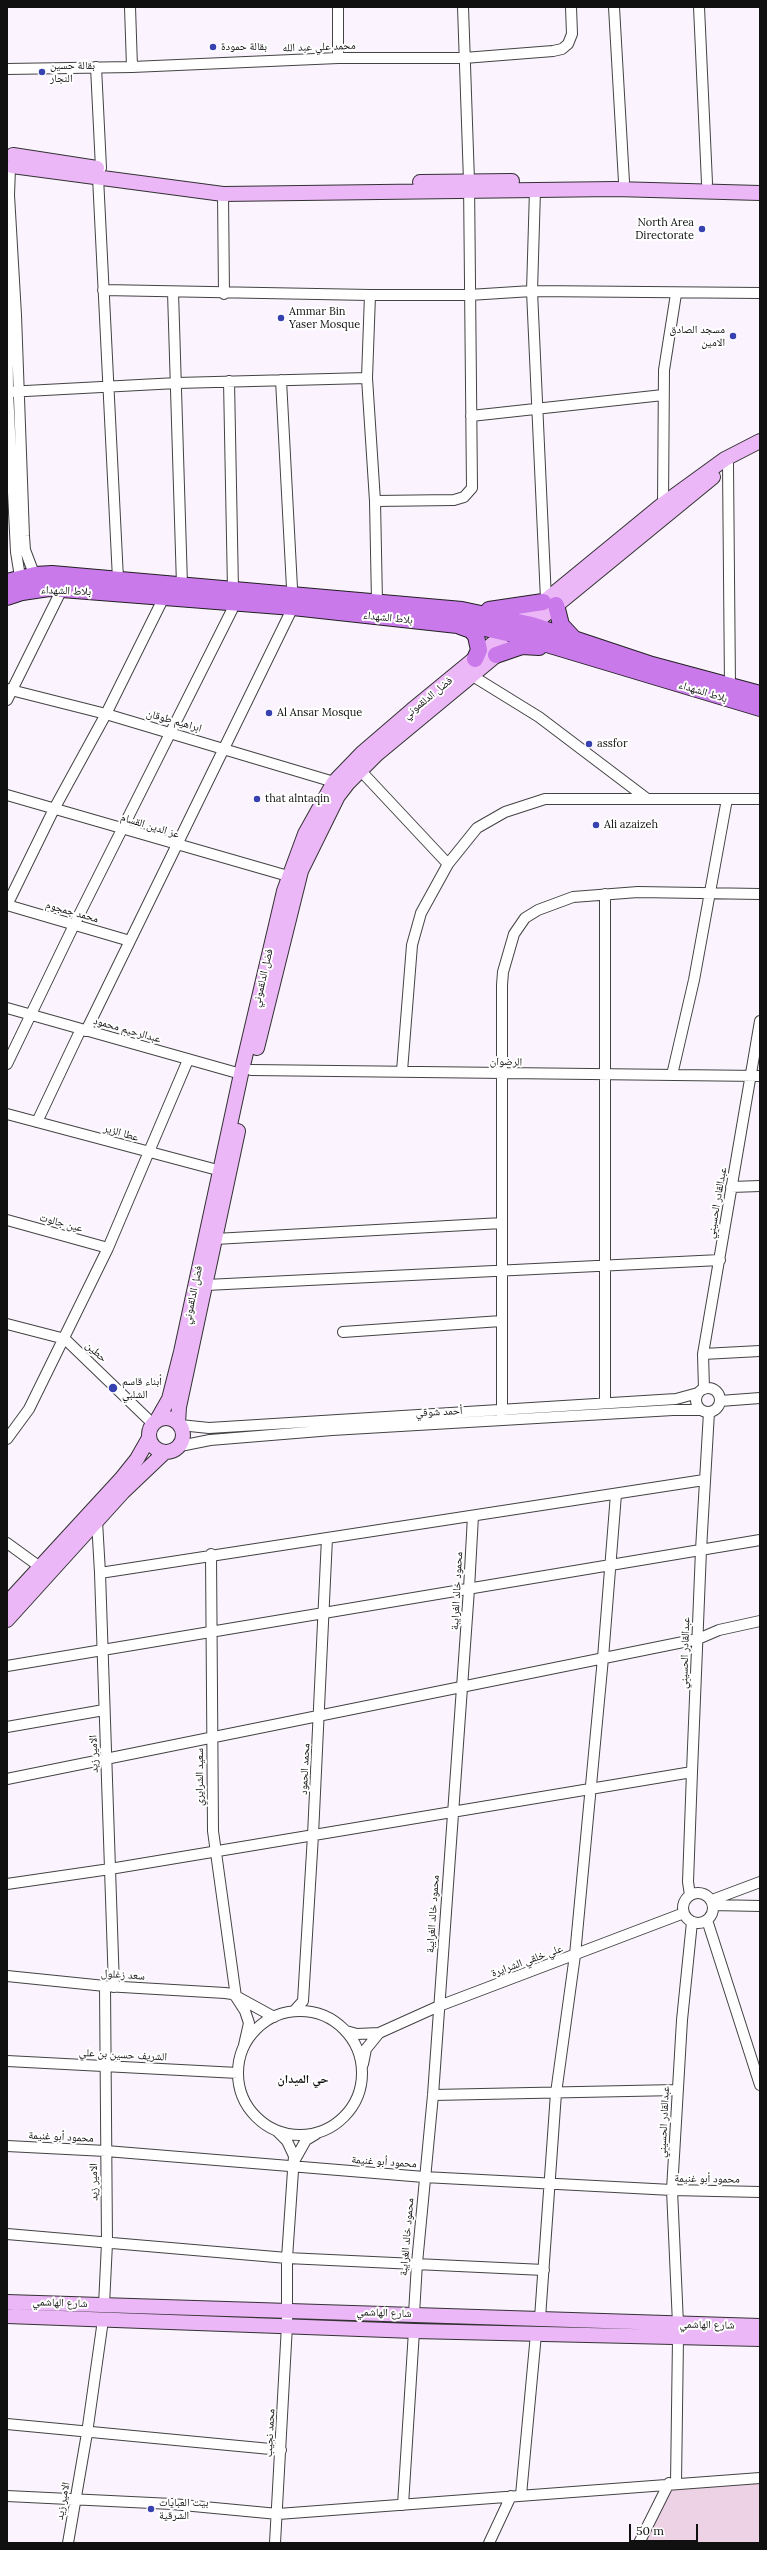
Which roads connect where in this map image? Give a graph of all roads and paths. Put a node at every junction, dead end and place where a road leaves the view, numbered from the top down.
1 (130, 7) edge
2 (338, 7) edge
3 (463, 7) edge
4 (571, 7) edge
5 (614, 7) edge
6 (699, 7) edge
7 (338, 58) junction
8 (464, 58) junction
9 (96, 67) junction
10 (132, 68) junction
11 (7, 69) edge
12 (10, 162) edge
13 (100, 173) junction
14 (624, 182) junction
15 (707, 183) junction
16 (760, 185) edge
17 (469, 186) junction
18 (535, 190) junction
19 (760, 193) edge
20 (223, 194) junction
21 (7, 266) edge
22 (103, 290) junction
23 (532, 291) junction
24 (173, 292) junction
25 (760, 293) edge
26 (224, 294) junction
27 (676, 294) junction
28 (370, 295) junction
29 (469, 295) junction
30 (367, 378) junction
31 (281, 380) junction
32 (229, 381) junction
33 (177, 383) junction
34 (109, 388) junction
35 (11, 392) edge
36 (663, 395) junction
37 (537, 407) junction
38 (471, 416) junction
39 (760, 441) edge
40 (760, 450) edge
41 (728, 464) junction
42 (375, 501) junction
43 (663, 504) junction
44 (118, 579) junction
45 (25, 583) edge
46 (182, 585) junction
47 (62, 589) junction
48 (7, 596) edge
49 (164, 597) junction
50 (234, 597) junction
51 (293, 601) junction
52 (377, 602) junction
53 (548, 602) junction
54 (459, 617) junction
55 (520, 629) junction
56 (573, 645) junction
57 (496, 655) junction
58 (475, 659) junction
59 (471, 675) junction
60 (730, 686) junction
61 (9, 690) edge
62 (760, 694) edge
63 (7, 700) edge
64 (760, 708) edge
65 (106, 714) junction
66 (172, 733) junction
67 (224, 748) junction
68 (360, 770) junction
69 (334, 782) junction
70 (7, 795) edge
71 (646, 798) junction
72 (727, 799) junction
73 (760, 799) edge
74 (54, 809) junction
75 (122, 830) junction
76 (176, 846) junction
77 (448, 864) junction
78 (288, 876) junction
79 (710, 893) junction
80 (605, 894) junction
81 (760, 894) edge
82 (7, 905) edge
83 (74, 925) junction
84 (130, 942) junction
85 (7, 1008) edge
86 (32, 1015) junction
87 (760, 1021) edge
88 (84, 1030) junction
89 (188, 1060) junction
90 (7, 1064) edge
91 (402, 1071) junction
92 (246, 1072) junction
93 (503, 1074) junction
94 (605, 1075) junction
95 (672, 1075) junction
96 (755, 1076) edge
97 (7, 1114) edge
98 (36, 1122) junction
99 (150, 1154) junction
100 (224, 1172) junction
101 (760, 1186) edge
102 (732, 1187) junction
103 (7, 1220) edge
104 (502, 1223) junction
105 (215, 1239) junction
106 (108, 1248) junction
107 (720, 1260) junction
108 (605, 1265) junction
109 (501, 1270) junction
110 (206, 1285) junction
111 (501, 1321) junction
112 (7, 1324) edge
113 (342, 1332) dead end
114 (65, 1339) junction
115 (760, 1351) edge
116 (703, 1354) junction
117 (701, 1391) junction
118 (760, 1398) edge
119 (720, 1401) junction
120 (605, 1403) junction
121 (502, 1409) junction
122 (705, 1411) junction
123 (502, 1420) junction
124 (179, 1424) junction
125 (153, 1427) junction
126 (9, 1434) edge
127 (180, 1446) junction
128 (164, 1452) junction
129 (704, 1480) junction
130 (616, 1494) junction
131 (472, 1516) junction
132 (97, 1521) junction
133 (327, 1538) junction
134 (760, 1540) edge
135 (7, 1543) edge
136 (701, 1550) junction
137 (211, 1554) junction
138 (611, 1565) junction
139 (40, 1567) junction
140 (100, 1572) junction
141 (469, 1589) junction
142 (7, 1603) edge
143 (324, 1614) junction
144 (7, 1620) edge
145 (760, 1621) edge
146 (212, 1632) junction
147 (698, 1639) junction
148 (103, 1649) junction
149 (603, 1658) junction
150 (7, 1666) edge
151 (462, 1686) junction
152 (104, 1710) junction
153 (319, 1715) junction
154 (7, 1727) edge
155 (211, 1738) junction
156 (106, 1759) junction
157 (692, 1772) junction
158 (7, 1779) edge
159 (592, 1788) junction
160 (454, 1812) junction
161 (313, 1835) junction
162 (215, 1851) junction
163 (110, 1869) junction
164 (760, 1882) edge
165 (7, 1884) edge
166 (690, 1895) junction
167 (712, 1903) junction
168 (760, 1906) edge
169 (684, 1914) junction
170 (707, 1920) junction
171 (692, 1922) junction
172 (575, 1955) junction
173 (7, 1976) edge
174 (109, 1986) junction
175 (236, 1997) junction
176 (303, 2001) junction
177 (439, 2006) junction
178 (294, 2011) junction
179 (314, 2013) junction
180 (274, 2017) junction
181 (346, 2031) junction
182 (379, 2033) junction
183 (244, 2045) junction
184 (7, 2061) edge
185 (106, 2066) junction
186 (362, 2071) junction
187 (238, 2073) junction
188 (760, 2085) edge
189 (677, 2090) junction
190 (556, 2093) junction
191 (433, 2095) junction
192 (277, 2131) junction
193 (318, 2133) junction
194 (7, 2146) edge
195 (106, 2151) junction
196 (293, 2165) junction
197 (424, 2177) junction
198 (548, 2184) junction
199 (672, 2190) junction
200 (760, 2192) edge
201 (7, 2234) edge
202 (107, 2243) junction
203 (287, 2258) junction
204 (416, 2263) junction
205 (544, 2270) junction
206 (7, 2302) edge
207 (104, 2305) junction
208 (288, 2309) junction
209 (414, 2314) junction
210 (7, 2316) edge
211 (540, 2318) junction
212 (103, 2320) junction
213 (287, 2325) junction
214 (760, 2326) edge
215 (414, 2331) junction
216 (678, 2331) junction
217 (536, 2334) junction
218 (760, 2339) edge
219 (7, 2424) edge
220 (88, 2433) junction
221 (281, 2450) junction
222 (760, 2478) edge
223 (673, 2483) junction
224 (7, 2496) edge
225 (516, 2496) junction
226 (75, 2500) junction
227 (403, 2505) junction
228 (278, 2514) junction
229 (68, 2543) edge
230 (275, 2543) edge
231 (489, 2543) edge
232 (639, 2543) edge

1 - 10 street
2 - 7 street
3 - 8 street
4 - 8 street, محمد علي عبد الله
5 - 14 street
6 - 15 street
7 - 8 street, محمد علي عبد الله
7 - 10 street, محمد علي عبد الله
8 - 17 street
9 - 10 street, محمد علي عبد الله
9 - 11 street, محمد علي عبد الله
9 - 13 street
12 - 13 main road
12 - 35 street
13 - 17 main road
13 - 20 main road
13 - 22 street
14 - 15 main road
14 - 17 main road
15 - 16 main road
17 - 18 main road
17 - 20 main road
17 - 29 street
18 - 19 main road
18 - 23 street
20 - 26 street
21 - 35 street
22 - 24 street
22 - 34 street
23 - 27 street
23 - 29 street
23 - 37 street
24 - 26 street
24 - 33 street
25 - 27 street
26 - 28 street
27 - 36 street
28 - 29 street
28 - 30 street
29 - 38 street
30 - 31 street
30 - 42 street
31 - 32 street
31 - 51 street
32 - 33 street
32 - 50 street
33 - 34 street
33 - 46 street
34 - 35 street
34 - 44 street
35 - 45 street
35 - 45 street
36 - 37 street
36 - 43 street
37 - 38 street
37 - 53 street
38 - 42 street
39 - 43 main road
40 - 41 main road
41 - 53 main road
41 - 60 street
42 - 52 street
43 - 53 main road
44 - 45 main road
44 - 46 main road
45 - 47 main road, بلاط الشهداء
45 - 48 main road, بلاط الشهداء
46 - 50 main road
47 - 49 main road, بلاط الشهداء
47 - 61 street
49 - 50 main road, بلاط الشهداء
49 - 65 street
50 - 51 main road, بلاط الشهداء
50 - 66 street
51 - 52 main road
51 - 54 main road, بلاط الشهداء
51 - 67 street
52 - 54 main road
53 - 54 main road
53 - 55 main road
53 - 56 main road
54 - 55 main road, بلاط الشهداء
54 - 58 main road
55 - 56 main road, بلاط الشهداء
55 - 57 main road, فضل الدلقموني
55 - 58 main road, فضل الدلقموني
56 - 57 main road
56 - 60 main road
56 - 64 main road, بلاط الشهداء
57 - 59 main road, فضل الدلقموني
58 - 69 main road, فضل الدلقموني
59 - 68 main road, فضل الدلقموني
59 - 71 street
60 - 62 main road
61 - 63 street
61 - 65 street, ابراهيم طوقان
65 - 66 street, ابراهيم طوقان
65 - 74 street
66 - 67 street, ابراهيم طوقان
66 - 75 street
67 - 69 street, ابراهيم طوقان
67 - 76 street
68 - 77 street
68 - 92 main road, فضل الدلقموني
69 - 78 main road, فضل الدلقموني
70 - 74 street, عز الدين القسام
71 - 72 street
71 - 77 street
72 - 73 street
72 - 79 street
74 - 75 street, عز الدين القسام
74 - 82 street
75 - 76 street, عز الدين القسام
75 - 83 street
76 - 78 street, عز الدين القسام
76 - 84 street
77 - 91 street
78 - 92 main road, فضل الدلقموني
79 - 80 street
79 - 81 street
79 - 95 street
80 - 93 street
80 - 94 street
82 - 83 street, محمد جمجوم
83 - 84 street, محمد جمجوم
83 - 86 street
84 - 88 street
85 - 86 street, عبدالرحيم محمود
86 - 88 street, عبدالرحيم محمود
86 - 90 street
87 - 96 street, عبدالقادر الحسيني
88 - 89 street, عبدالرحيم محمود
88 - 98 street
89 - 92 street, عبدالرحيم محمود
89 - 99 street
91 - 92 street, الرضوان
91 - 93 street, الرضوان
92 - 100 main road, فضل الدلقموني
93 - 94 street, الرضوان
93 - 104 street
94 - 95 street, الرضوان
94 - 108 street
95 - 96 street, الرضوان
96 - 102 street, عبدالقادر الحسيني
97 - 98 street, عطا الزير
98 - 99 street, عطا الزير
99 - 100 street, عطا الزير
99 - 106 street
100 - 105 main road, فضل الدلقموني
100 - 125 main road, فضل الدلقموني
101 - 102 street
102 - 107 street, عبدالقادر الحسيني
103 - 106 street, عين جالوت
104 - 105 street
104 - 109 street
105 - 110 main road, فضل الدلقموني
106 - 114 street
107 - 108 street
107 - 116 street, عبدالقادر الحسيني
108 - 109 street
108 - 120 street
109 - 110 street
109 - 111 street
110 - 124 main road, فضل الدلقموني
111 - 113 street
111 - 121 street
112 - 114 street, حطين
114 - 125 street, حطين
114 - 126 street
115 - 116 street
116 - 117 street, عبدالقادر الحسيني
117 - 119 street
117 - 120 street, أحمد شوقي
117 - 122 street
118 - 119 street
119 - 122 street
120 - 121 street, أحمد شوقي
121 - 123 street
121 - 124 street, أحمد شوقي
122 - 123 street, أحمد شوقي
122 - 129 street, عبدالقادر الحسيني
123 - 127 street, أحمد شوقي
124 - 125 main road
124 - 127 main road
125 - 128 main road
125 - 139 main road, فضل الدلقموني
127 - 128 main road
128 - 132 main road
129 - 130 street
129 - 136 street, عبدالقادر الحسيني
130 - 131 street
130 - 138 street
131 - 133 street
131 - 141 street, محمود خالد الغرايبة
132 - 140 street, الامير زيد
132 - 144 main road
133 - 137 street
133 - 143 street, محمد الحمود
134 - 136 street
135 - 139 street
136 - 138 street
136 - 147 street, عبدالقادر الحسيني
137 - 140 street
137 - 146 street, سعيد الشرايري
138 - 141 street
138 - 149 street
139 - 142 main road, فضل الدلقموني
140 - 148 street, الامير زيد
141 - 143 street
141 - 151 street, محمود خالد الغرايبة
143 - 146 street
143 - 153 street, محمد الحمود
145 - 147 street
146 - 148 street
146 - 155 street, سعيد الشرايري
147 - 149 street
147 - 157 street, عبدالقادر الحسيني
148 - 150 street
148 - 152 street, الامير زيد
149 - 151 street
149 - 159 street
151 - 153 street
151 - 160 street, محمود خالد الغرايبة
152 - 154 street
152 - 156 street, الامير زيد
153 - 155 street
153 - 161 street, محمد الحمود
155 - 156 street
155 - 162 street, سعيد الشرايري
156 - 158 street
156 - 163 street, الامير زيد
157 - 159 street
157 - 166 street, عبدالقادر الحسيني
159 - 160 street
159 - 172 street
160 - 161 street
160 - 177 street, محمود خالد الغرايبة
161 - 162 street
161 - 176 street, محمد الحمود
162 - 163 street
162 - 175 street, سعيد الشرايري
163 - 165 street
163 - 174 street, الامير زيد
164 - 167 street
166 - 167 street
166 - 169 street
167 - 168 street
167 - 170 street
169 - 171 street
169 - 172 street, علي خلقي الشرايرة
170 - 171 street
170 - 188 street
171 - 189 street, عبدالقادر الحسيني
172 - 177 street, علي خلقي الشرايرة
172 - 190 street
173 - 174 street, سعد زغلول
174 - 175 street, سعد زغلول
174 - 185 street, الامير زيد
175 - 180 street, سعد زغلول
175 - 183 street
176 - 178 street
176 - 179 street
177 - 182 street, علي خلقي الشرايرة
177 - 191 street, محمود خالد الغرايبة
178 - 179 street
178 - 180 street
179 - 181 street
180 - 183 street
181 - 182 street, علي خلقي الشرايرة
181 - 186 street
182 - 186 street, علي خلقي الشرايرة
183 - 187 street
184 - 185 street, الشريف حسين بن علي
185 - 187 street, الشريف حسين بن علي
185 - 195 street, الامير زيد
186 - 193 street
187 - 192 street
189 - 190 street
189 - 199 street, عبدالقادر الحسيني
190 - 191 street
190 - 198 street
191 - 197 street, محمود خالد الغرايبة
192 - 193 street
192 - 196 street
193 - 196 street
194 - 195 street, محمود أبو غنيمة
195 - 196 street, محمود أبو غنيمة
195 - 202 street, الامير زيد
196 - 197 street, محمود أبو غنيمة
196 - 203 street, محمد نجيب
197 - 198 street, محمود أبو غنيمة
197 - 204 street, محمود خالد الغرايبة
198 - 199 street, محمود أبو غنيمة
198 - 205 street
199 - 200 street, محمود أبو غنيمة
199 - 216 street, عبدالقادر الحسيني
201 - 202 street
202 - 203 street
202 - 207 street, الامير زيد
203 - 204 street
203 - 208 street, محمد نجيب
204 - 205 street
204 - 209 street, محمود خالد الغرايبة
205 - 211 street
206 - 207 main road, شارع الهاشمي
207 - 208 main road, شارع الهاشمي
207 - 212 main road
208 - 209 main road, شارع الهاشمي
208 - 213 street, محمد نجيب
209 - 211 main road, شارع الهاشمي
210 - 212 main road, شارع الهاشمي
211 - 216 main road, شارع الهاشمي
212 - 213 main road, شارع الهاشمي
212 - 220 street, الامير زيد
213 - 215 main road, شارع الهاشمي
213 - 221 street, محمد نجيب
214 - 216 main road, شارع الهاشمي
215 - 217 main road, شارع الهاشمي
215 - 227 street
216 - 217 main road, شارع الهاشمي
216 - 218 main road, شارع الهاشمي
216 - 223 street, عبدالقادر الحسيني
217 - 225 street
219 - 220 street
220 - 221 street
220 - 226 street, الامير زيد
221 - 228 street, محمد نجيب
222 - 223 street
223 - 225 street
223 - 232 street
224 - 226 street
225 - 227 street
225 - 231 street
226 - 228 street
226 - 229 street, الامير زيد
227 - 228 street
228 - 230 street, محمد نجيب

